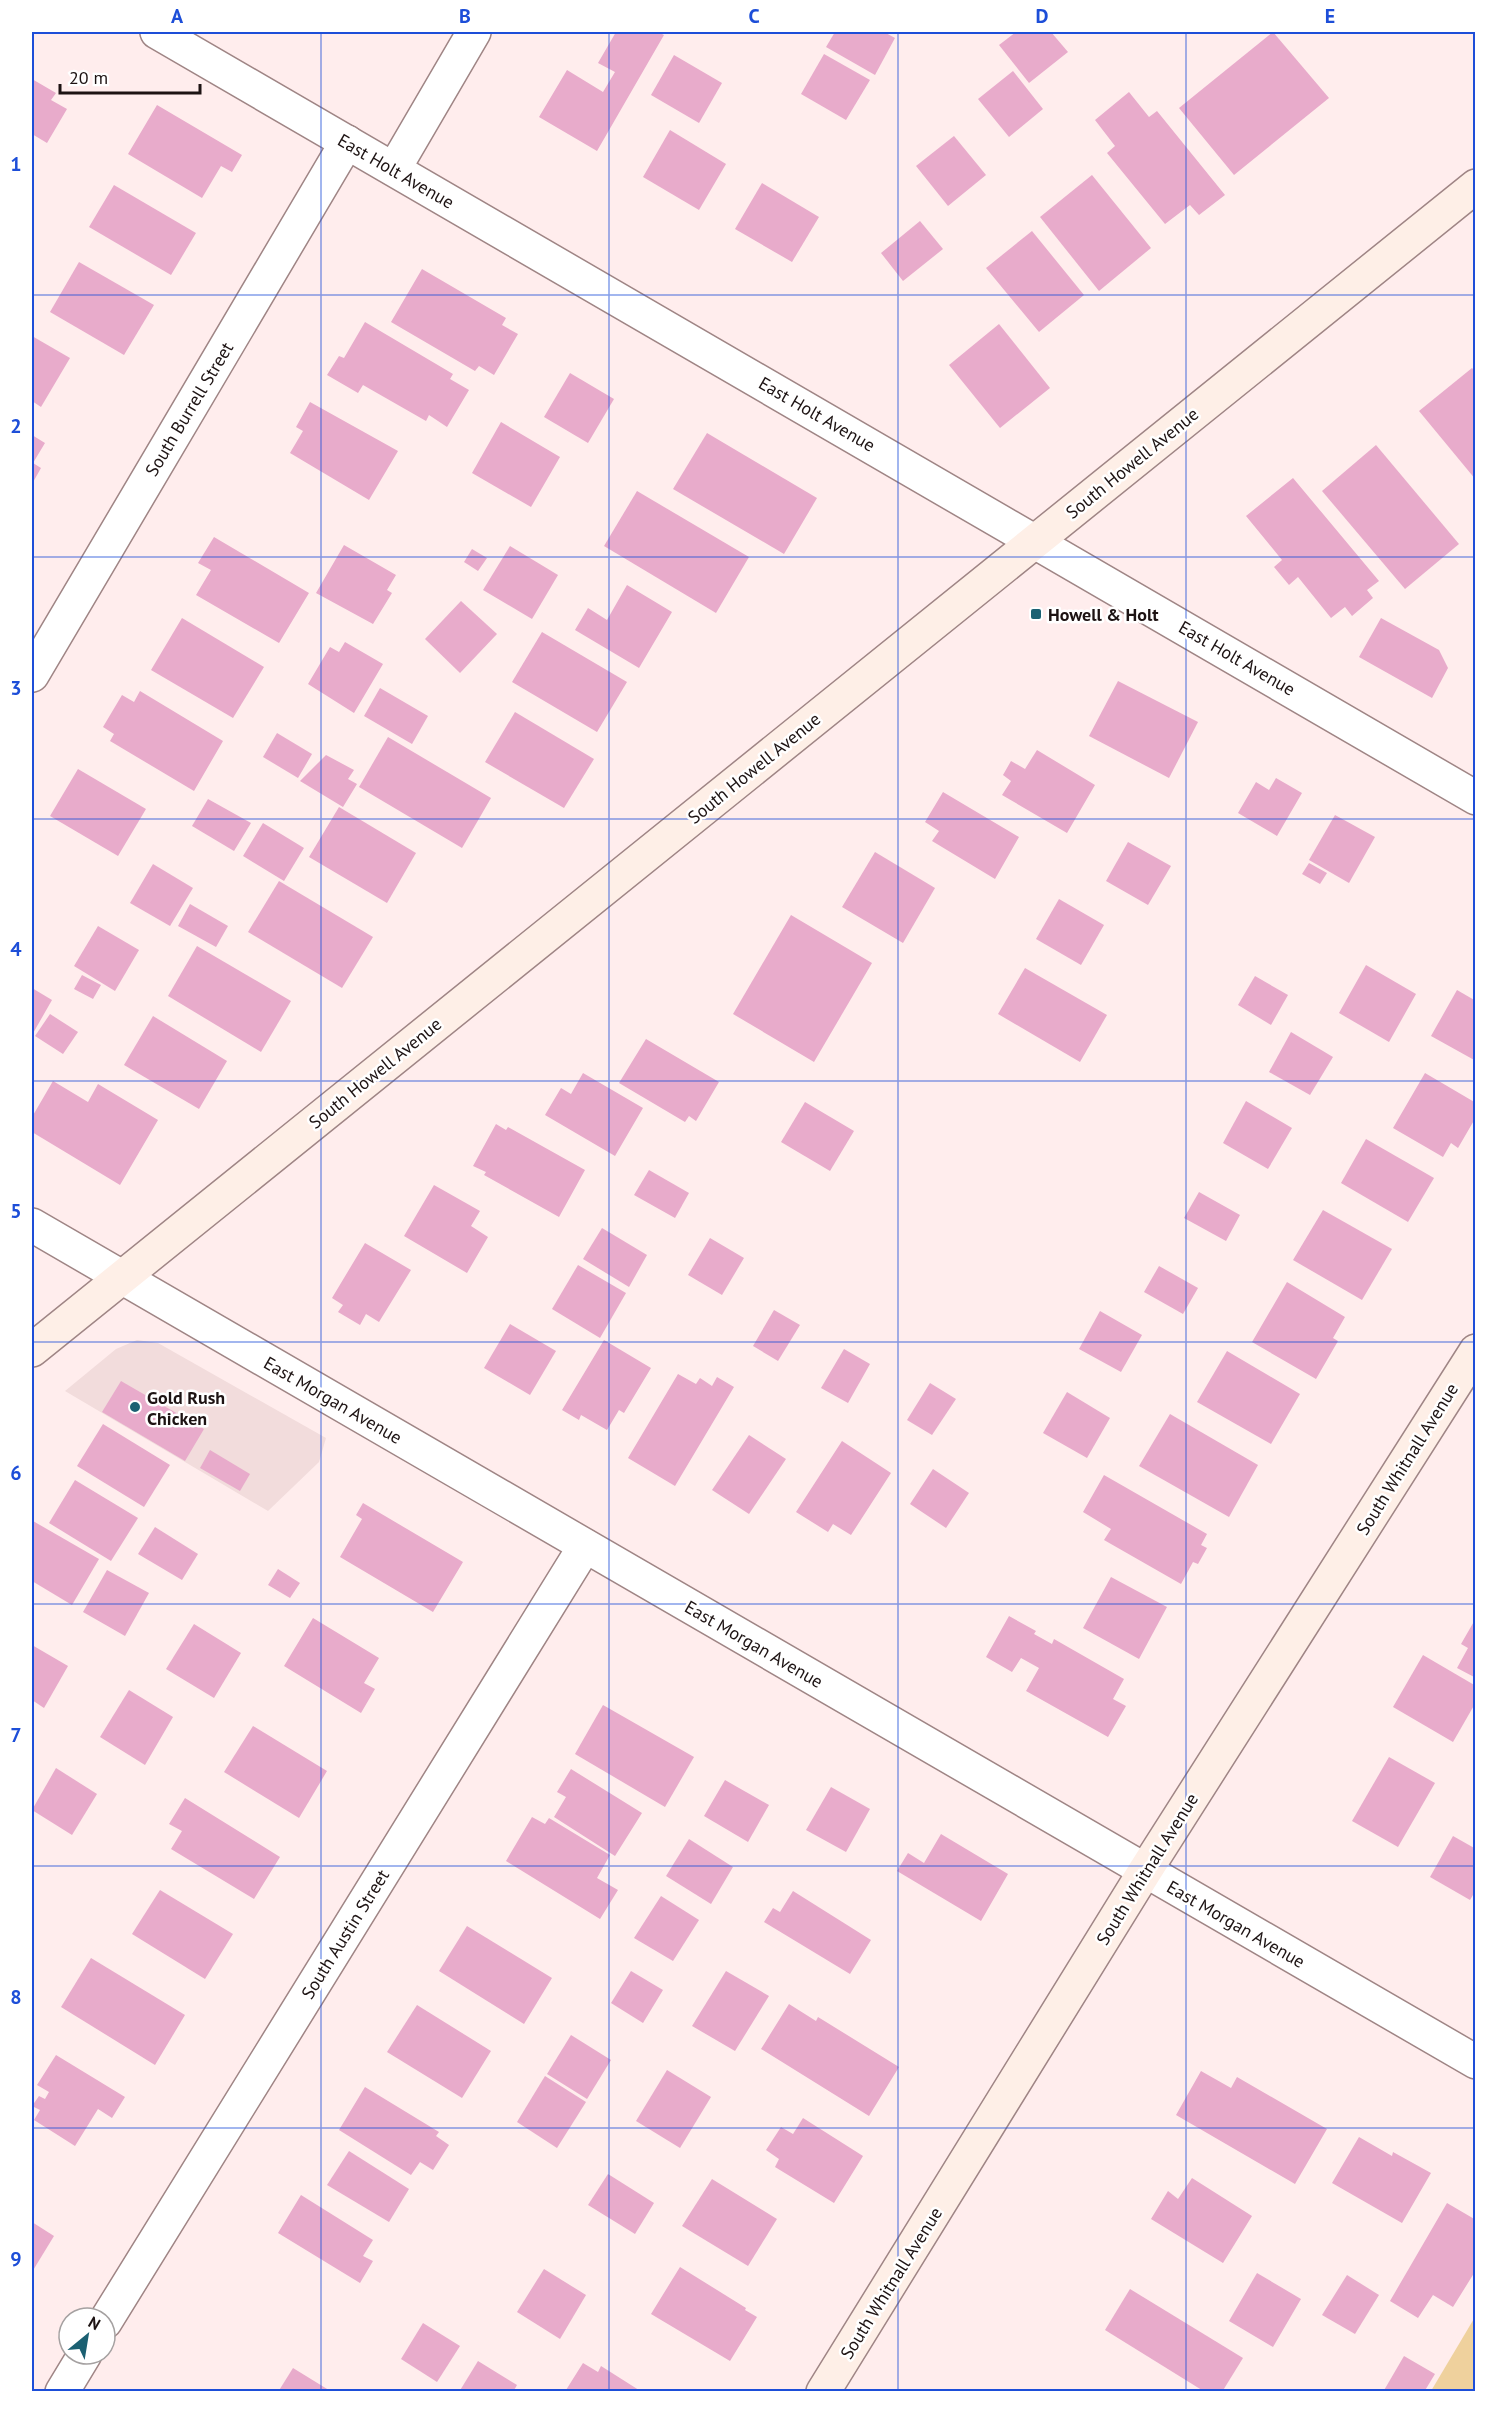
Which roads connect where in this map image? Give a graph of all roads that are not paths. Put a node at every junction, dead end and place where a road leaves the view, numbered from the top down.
1 (157, 32) edge
2 (474, 32) edge
3 (346, 142) junction
4 (394, 170) junction
5 (1476, 186) edge
6 (1036, 540) junction
7 (32, 675) edge
8 (1476, 798) edge
9 (32, 1225) edge
10 (122, 1277) junction
11 (32, 1350) edge
12 (1476, 1351) edge
13 (585, 1546) junction
14 (1145, 1871) junction
15 (1476, 2062) edge
16 (115, 2306) edge
17 (78, 2366) edge
18 (62, 2391) edge
19 (823, 2391) edge

1 - 3 street, East Holt Avenue
2 - 4 street
3 - 4 street, East Holt Avenue
3 - 7 street, South Burrell Street
4 - 6 street, East Holt Avenue
5 - 6 street, South Howell Avenue
6 - 8 street, East Holt Avenue
6 - 10 street, South Howell Avenue
9 - 10 street, East Morgan Avenue
10 - 11 street, South Howell Avenue
10 - 13 street, East Morgan Avenue
12 - 14 street, South Whitnall Avenue
13 - 14 street, East Morgan Avenue
13 - 16 street, South Austin Street
14 - 15 street, East Morgan Avenue
14 - 19 street, South Whitnall Avenue
17 - 18 street

